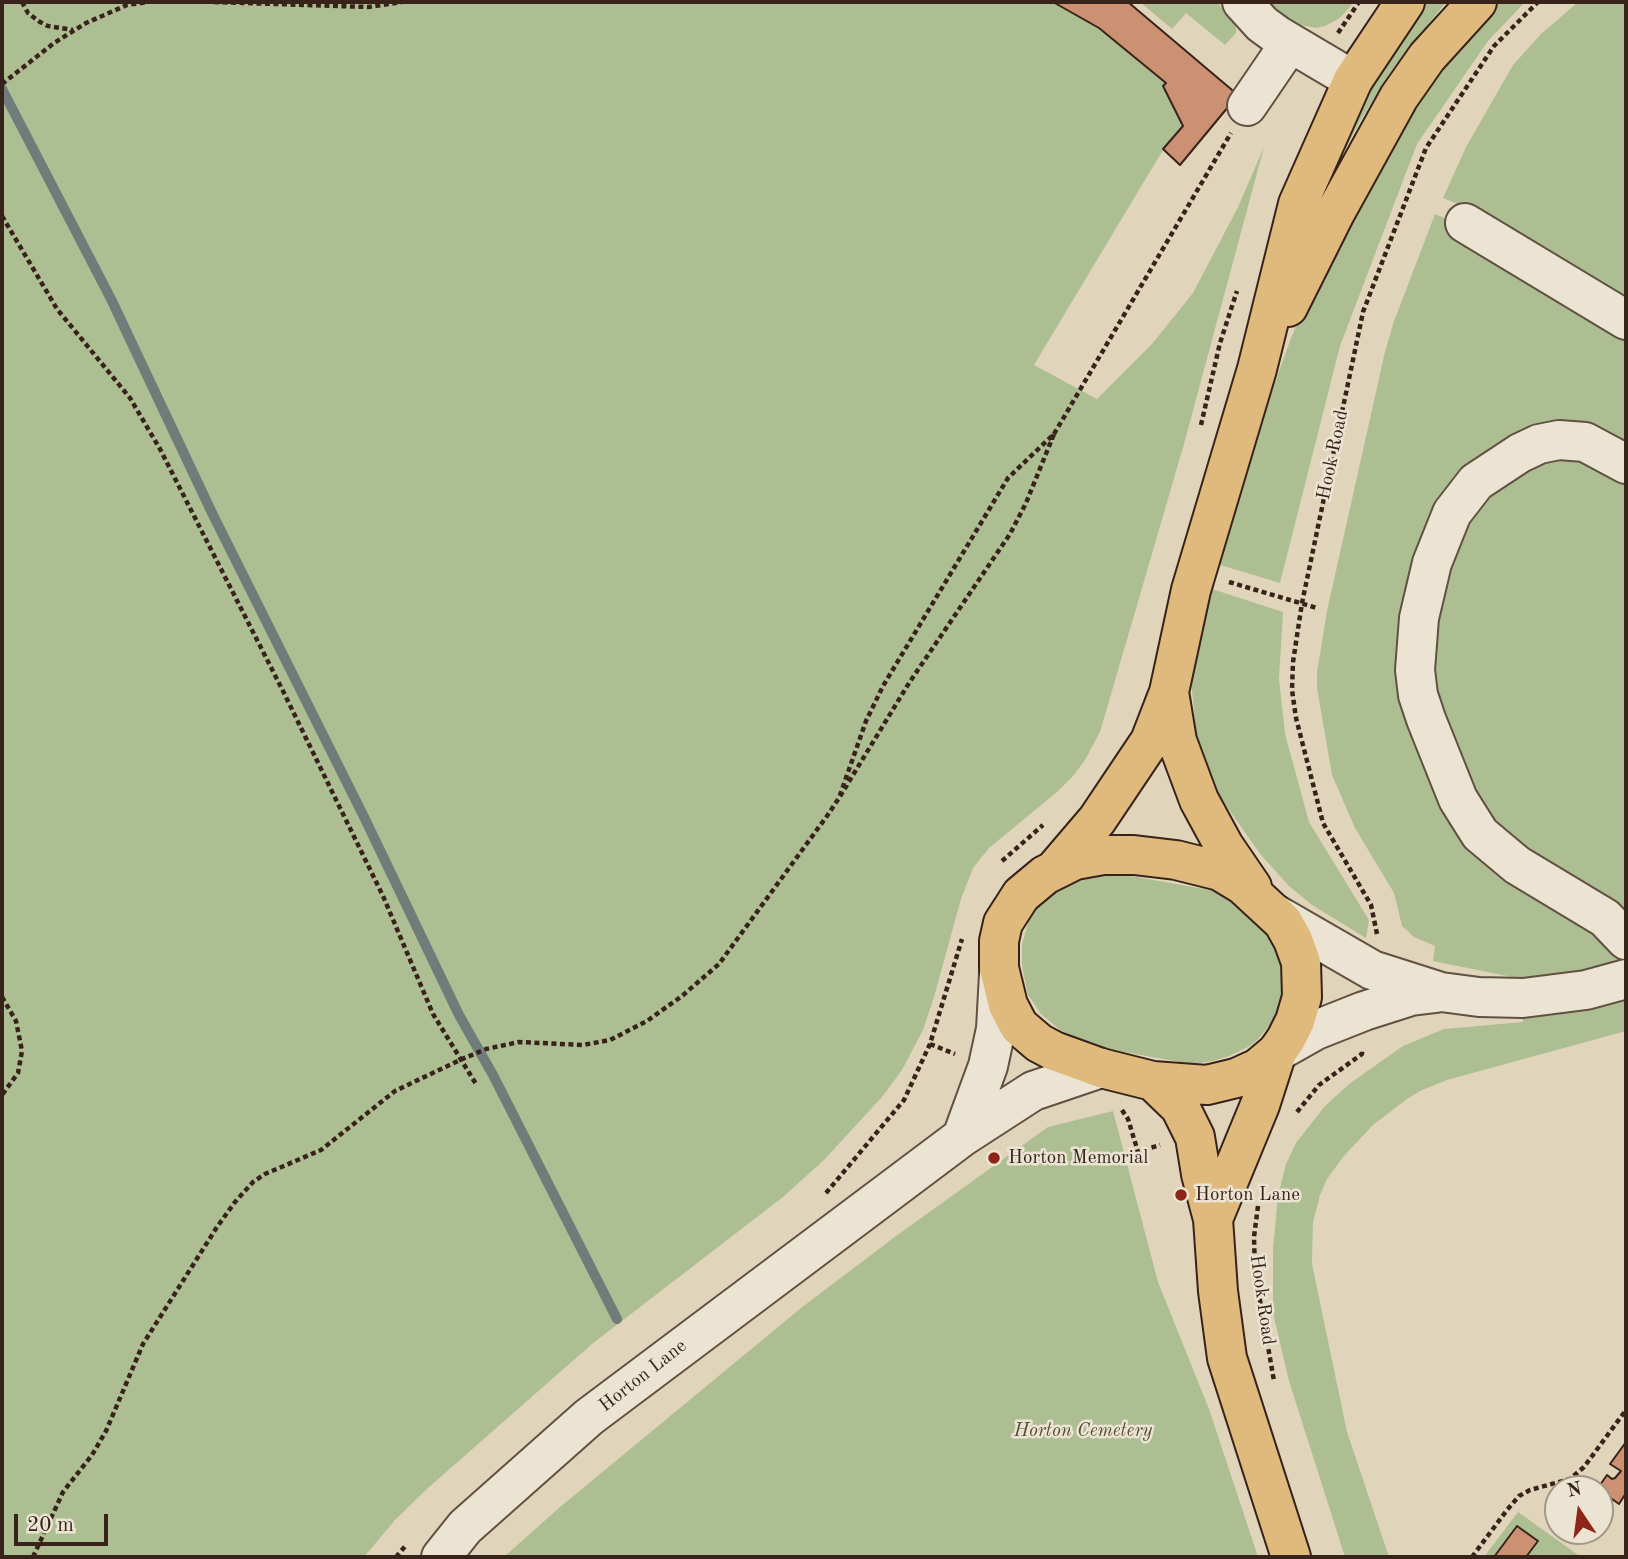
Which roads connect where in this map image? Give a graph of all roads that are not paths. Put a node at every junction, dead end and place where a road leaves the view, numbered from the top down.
1 (1242, 2) edge
2 (1405, 2) edge
3 (1477, 2) edge
4 (1290, 43) junction
5 (1353, 80) junction
6 (1247, 106) road end
7 (1465, 223) dead end
8 (1626, 320) edge
9 (1257, 369) junction
10 (1626, 464) edge
11 (1169, 692) junction
12 (1056, 868) junction
13 (1268, 907) junction
14 (1626, 940) edge
15 (999, 968) junction
16 (1626, 979) edge
17 (1441, 992) junction
18 (1277, 1052) junction
19 (1101, 1068) junction
20 (1153, 1081) junction
21 (962, 1137) junction
22 (1213, 1219) junction
23 (441, 1557) edge
24 (1291, 1557) edge

1 - 4 street
2 - 5 main road
3 - 9 main road
4 - 5 street
4 - 6 street
5 - 9 main road
7 - 8 street
9 - 11 main road
10 - 14 street
11 - 12 main road
11 - 13 main road
12 - 13 main road
12 - 15 main road
13 - 17 street
13 - 18 main road
15 - 19 main road
15 - 21 street
16 - 17 street
17 - 18 street
18 - 20 main road
18 - 22 main road, Hook Road
19 - 20 main road
19 - 21 street, Horton Lane
20 - 22 main road, Hook Road
21 - 23 street, Horton Lane
22 - 24 main road, Hook Road

